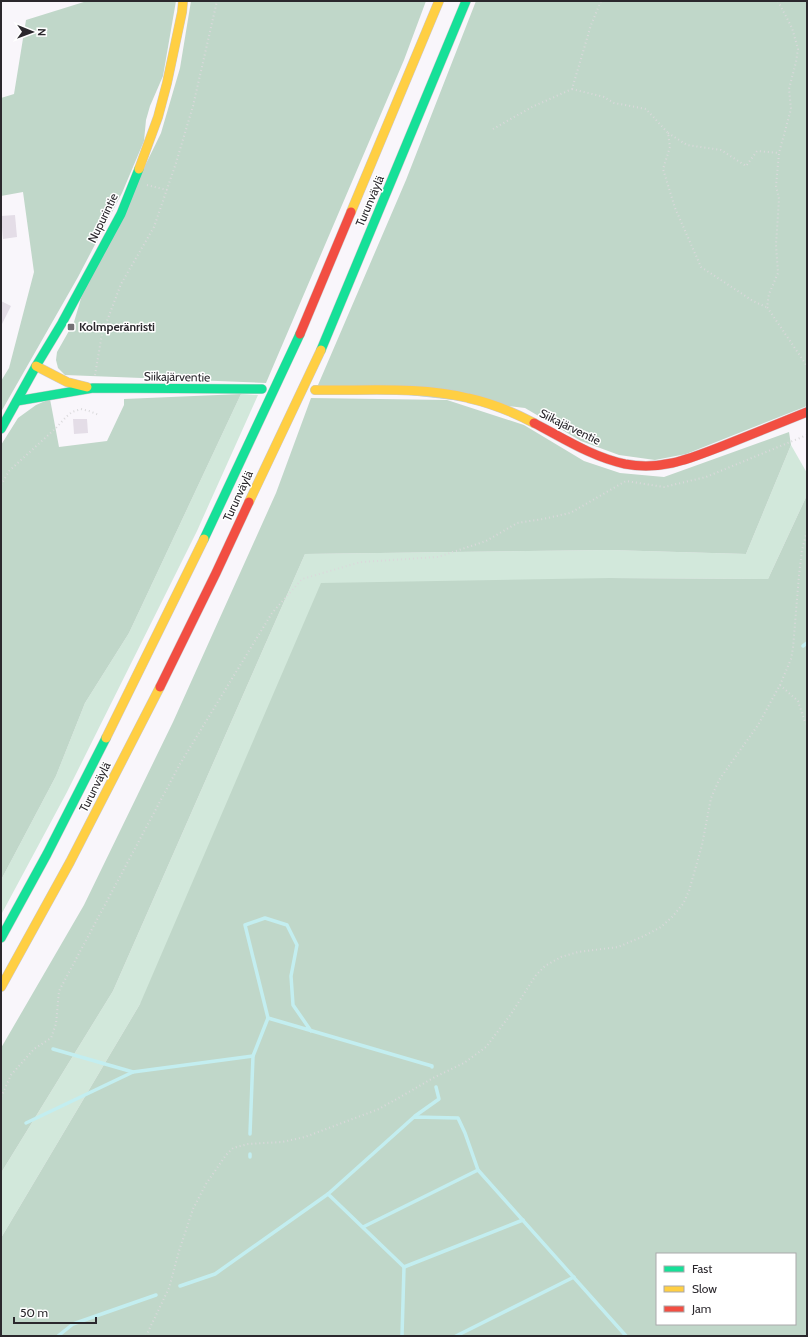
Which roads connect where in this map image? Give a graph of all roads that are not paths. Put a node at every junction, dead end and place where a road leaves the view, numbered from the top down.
1 (183, 1) edge
2 (439, 1) edge
3 (466, 1) edge
4 (36, 366) junction
5 (93, 388) junction
6 (262, 389) dead end
7 (315, 390) dead end
8 (17, 401) junction
9 (807, 412) edge
10 (1, 429) edge
11 (1, 938) edge
12 (1, 987) edge

1 - 4 main road, Nupurintie
2 - 11 main road, Turunväylä
3 - 12 main road, Turunväylä
4 - 5 main road
4 - 8 main road, Nupurintie
5 - 6 main road, Siikajärventie
5 - 8 main road
7 - 9 main road, Siikajärventie
8 - 10 main road, Nupurintie

